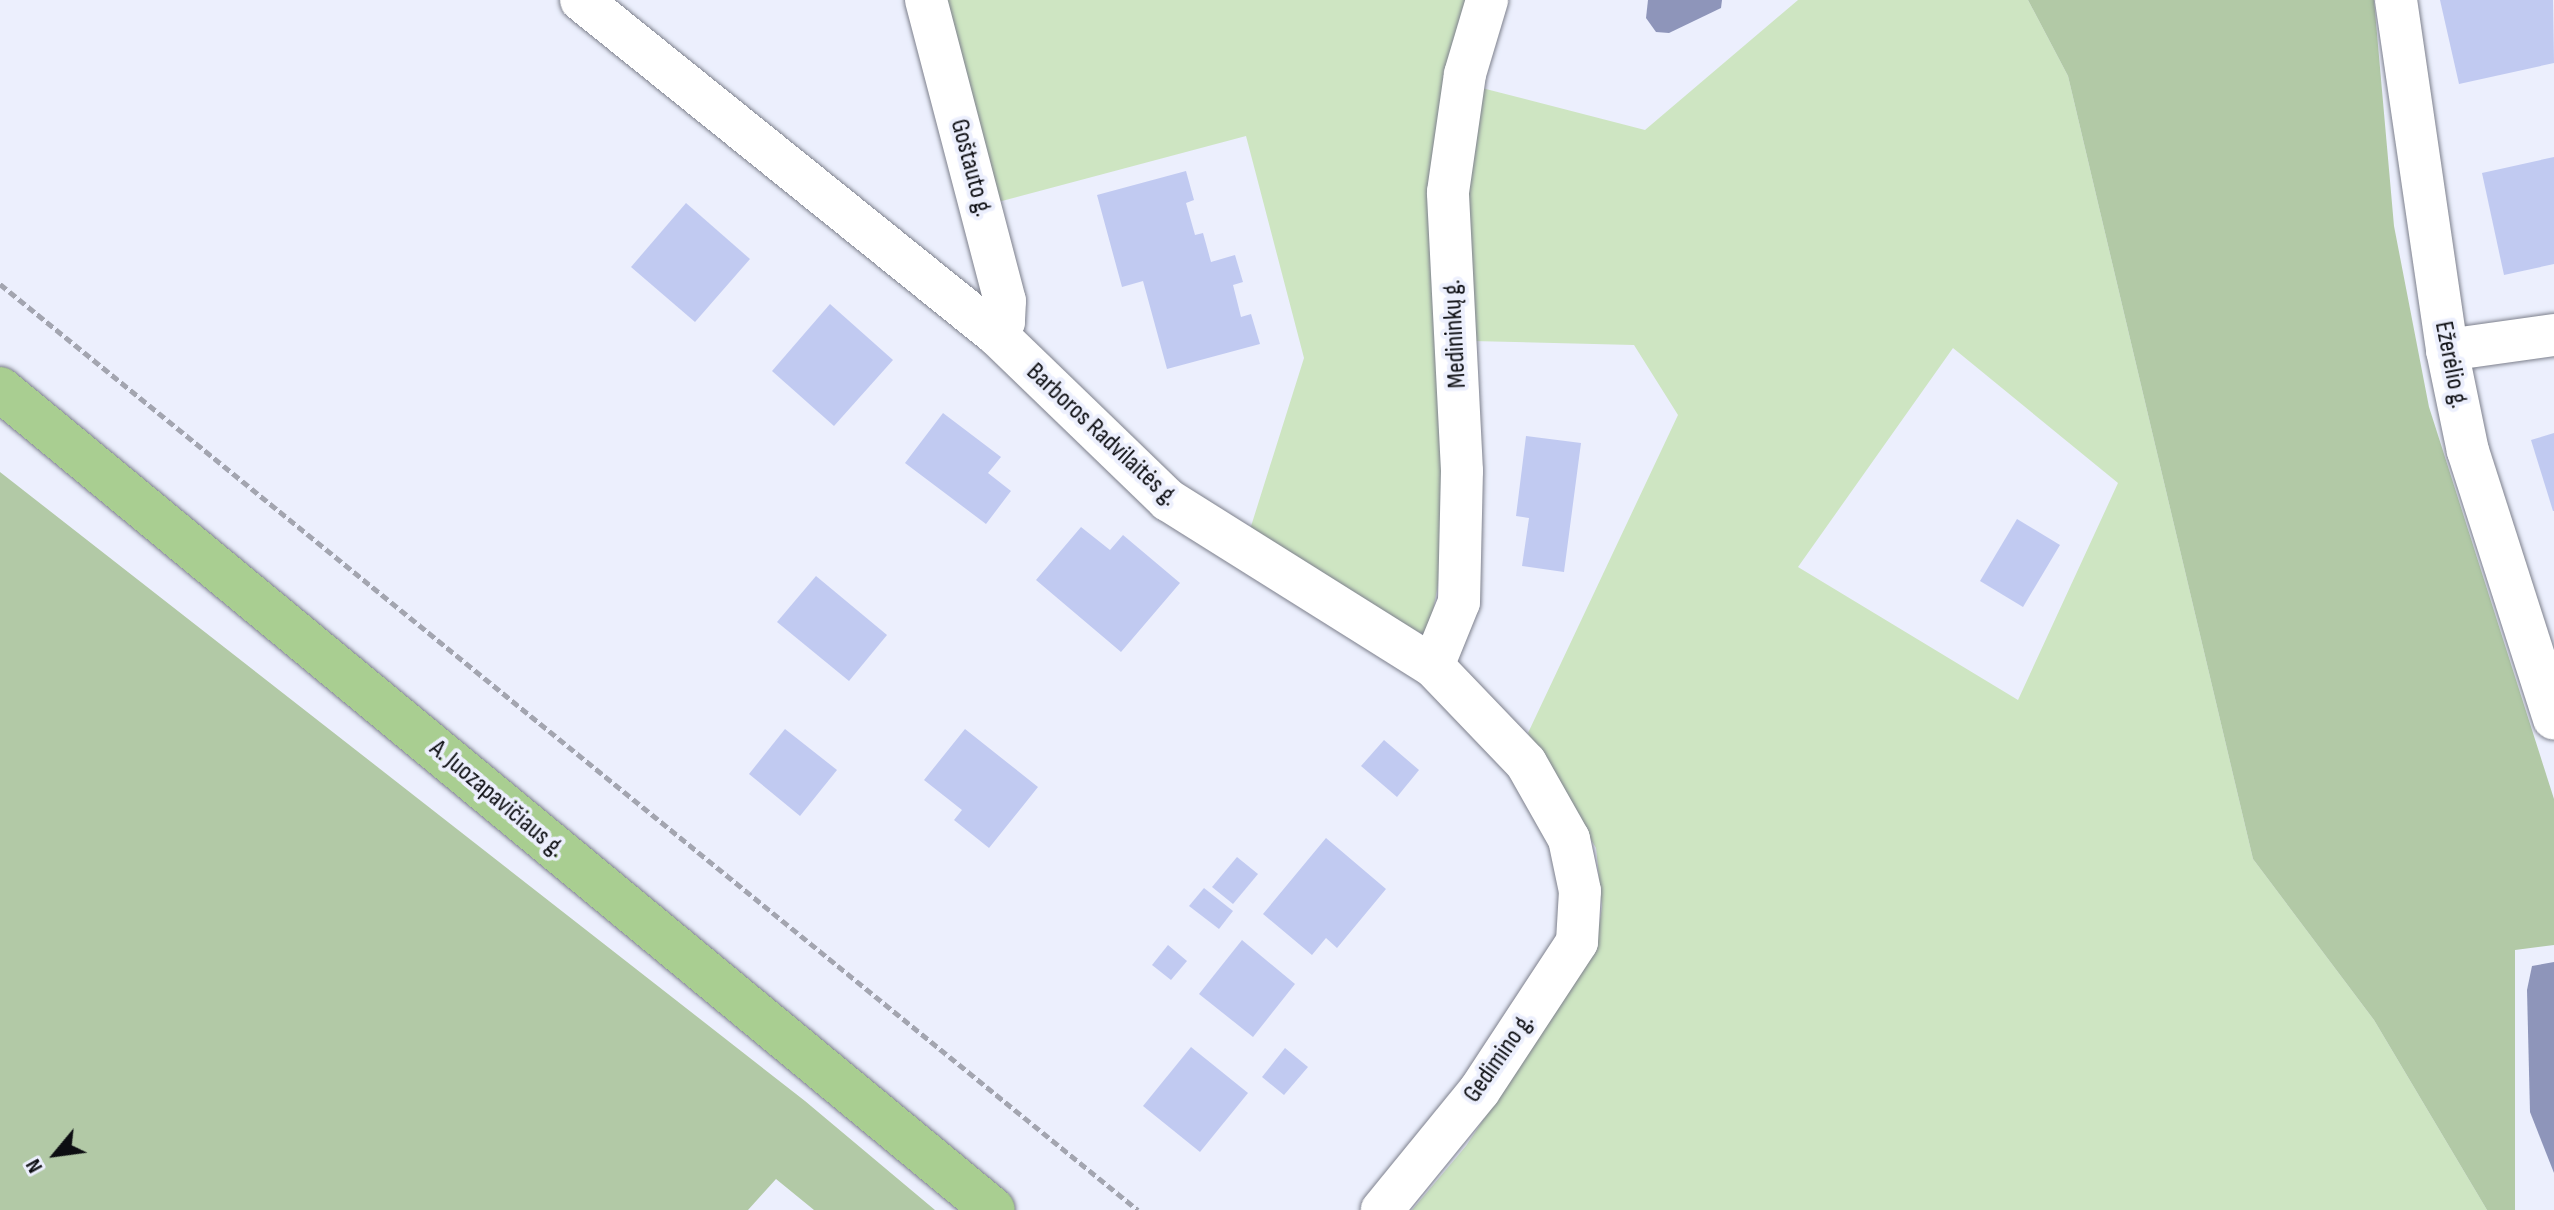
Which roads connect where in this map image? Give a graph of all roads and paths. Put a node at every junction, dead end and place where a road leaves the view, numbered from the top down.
1 (581, 0) edge
2 (926, 0) edge
3 (1487, 0) edge
4 (2396, 0) edge
5 (0, 284) edge
6 (997, 335) junction
7 (2554, 335) edge
8 (2447, 350) junction
9 (0, 389) edge
10 (1433, 666) junction
11 (2554, 719) edge
12 (1580, 891) joint
13 (993, 1210) edge
14 (1138, 1210) edge
15 (1382, 1210) edge

1 - 6 street, Barboros Radvilaitės g.
2 - 6 street, Goštauto g.
3 - 10 street, Medininkų g.
4 - 8 street, Ežerėlio g.
5 - 14 path
6 - 10 street, Barboros Radvilaitės g.
7 - 8 street
8 - 11 street, Ežerėlio g.
9 - 13 main road, A. Juozapavičiaus g.
10 - 12 street, Barboros Radvilaitės g.
12 - 15 street, Gedimino g.

